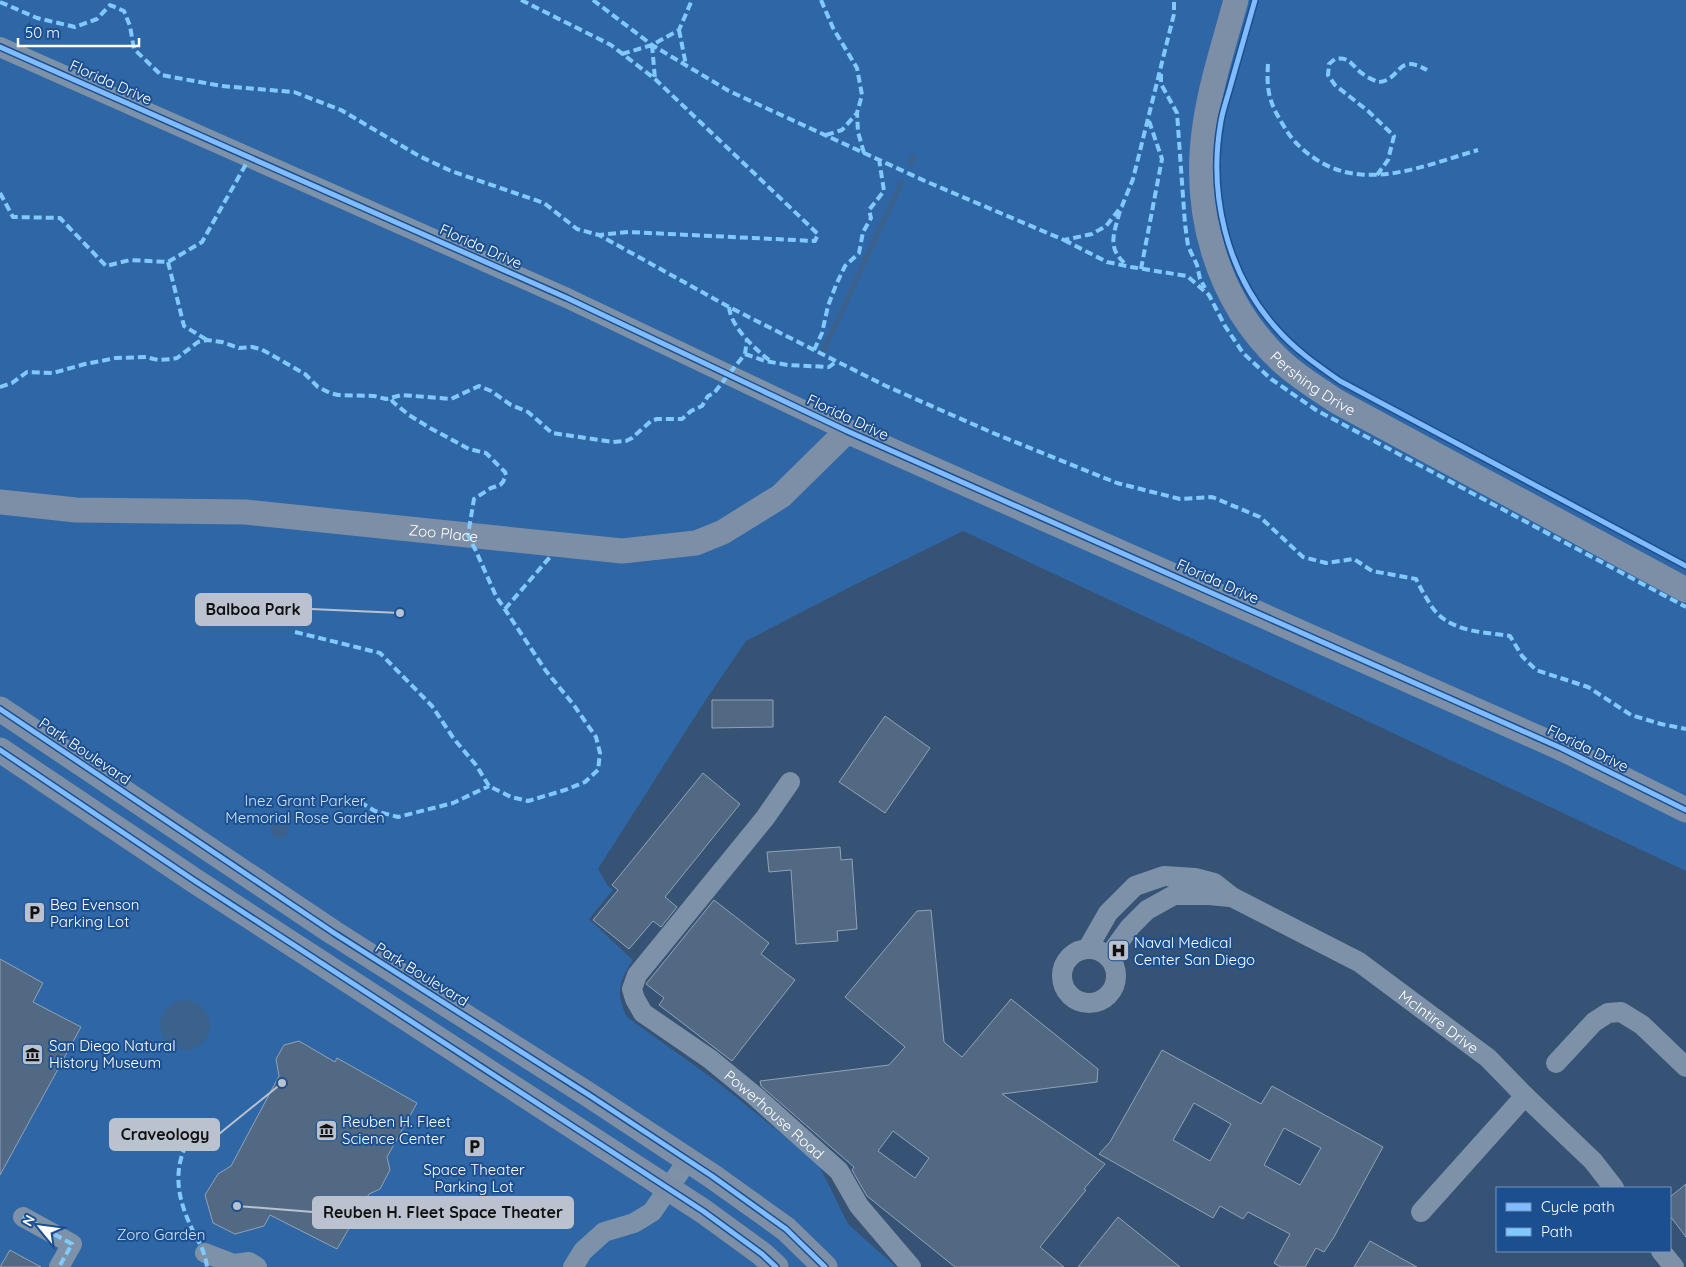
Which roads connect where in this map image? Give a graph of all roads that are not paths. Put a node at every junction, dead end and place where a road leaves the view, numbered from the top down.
1 (1236, 0) edge
2 (0, 47) edge
3 (847, 431) junction
4 (0, 502) edge
5 (1686, 590) edge
6 (0, 710) edge
7 (0, 750) edge
8 (790, 782) dead end
9 (1686, 810) edge
10 (1232, 897) junction
11 (1088, 948) junction
12 (1108, 957) junction
13 (1556, 1063) dead end
14 (1686, 1067) edge
15 (1525, 1096) junction
16 (688, 1160) junction
17 (1613, 1187) edge
18 (669, 1188) junction
19 (1421, 1212) dead end
20 (23, 1217) dead end
21 (1662, 1252) edge
22 (205, 1253) dead end
23 (59, 1267) edge
24 (257, 1267) edge
25 (573, 1267) edge
26 (776, 1267) edge
27 (825, 1267) edge
28 (911, 1267) edge
29 (1674, 1267) edge

1 - 5 main road, Pershing Drive
2 - 3 street, Florida Drive
3 - 4 main road, Zoo Place
3 - 9 main road, Florida Drive
6 - 16 main road, Park Boulevard
7 - 18 main road
8 - 28 street, Powerhouse Road
10 - 11 street, McIntire Drive
10 - 12 street, McIntire Drive
10 - 15 street, McIntire Drive
11 - 12 street
11 - 12 street
13 - 14 street
15 - 17 street, McIntire Drive
15 - 19 street
16 - 18 street
16 - 27 main road, Park Boulevard
18 - 25 street
18 - 26 main road
20 - 23 street
21 - 29 street
22 - 24 street

